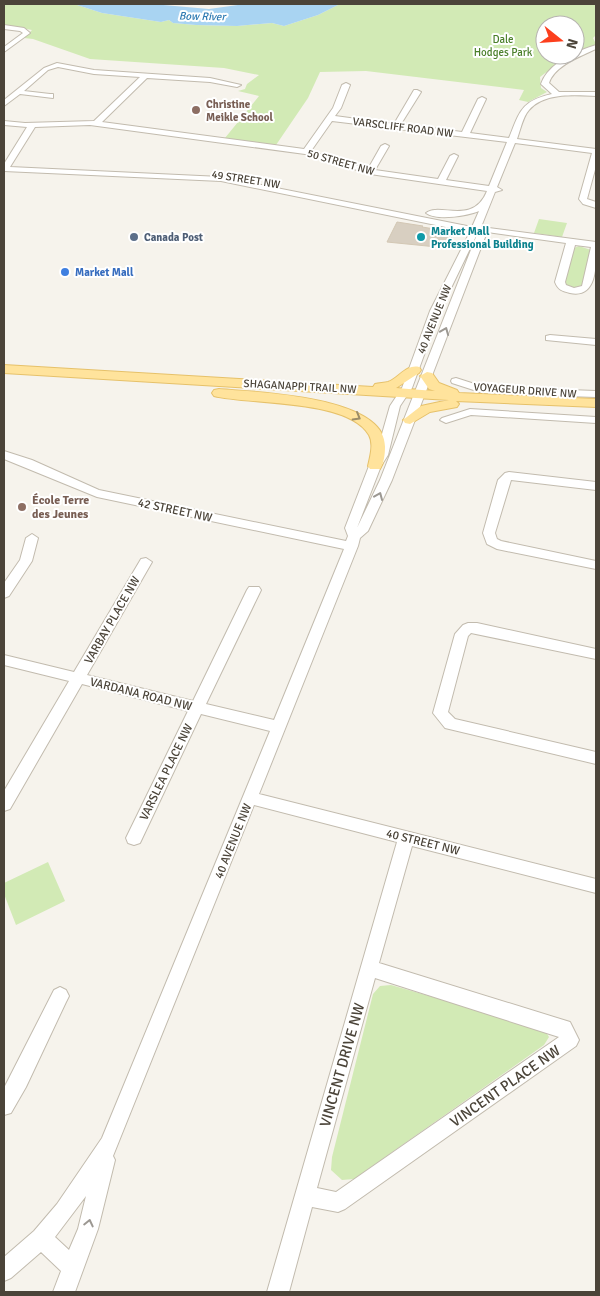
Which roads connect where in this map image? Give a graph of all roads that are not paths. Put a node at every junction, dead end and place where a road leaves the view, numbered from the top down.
1 (4, 27) edge
2 (596, 47) edge
3 (4, 50) edge
4 (144, 77) junction
5 (237, 85) dead end
6 (346, 86) dead end
7 (18, 92) junction
8 (417, 92) dead end
9 (557, 94) junction
10 (596, 94) edge
11 (50, 96) dead end
12 (482, 99) dead end
13 (4, 104) edge
14 (330, 118) junction
15 (4, 123) edge
16 (96, 124) junction
17 (32, 125) junction
18 (396, 126) junction
19 (4, 128) edge
20 (465, 135) junction
21 (515, 141) junction
22 (385, 146) dead end
23 (306, 152) junction
24 (596, 152) edge
25 (4, 155) edge
26 (454, 156) dead end
27 (6, 166) edge
28 (370, 172) junction
29 (442, 182) junction
30 (495, 189) junction
31 (486, 202) junction
32 (596, 205) edge
33 (412, 211) junction
34 (479, 228) junction
35 (571, 241) junction
36 (596, 246) edge
37 (550, 338) dead end
38 (596, 342) edge
39 (4, 369) edge
40 (414, 370) junction
41 (427, 376) junction
42 (4, 378) edge
43 (456, 381) dead end
44 (363, 390) junction
45 (206, 391) junction
46 (596, 394) edge
47 (402, 397) junction
48 (418, 398) junction
49 (474, 398) junction
50 (596, 403) edge
51 (452, 404) junction
52 (596, 412) edge
53 (410, 420) junction
54 (446, 420) dead end
55 (596, 420) edge
56 (4, 455) edge
57 (375, 466) junction
58 (596, 486) edge
59 (32, 538) dead end
60 (353, 541) junction
61 (146, 562) dead end
62 (596, 565) edge
63 (254, 590) dead end
64 (4, 593) edge
65 (596, 654) edge
66 (4, 660) edge
67 (78, 678) junction
68 (198, 707) junction
69 (279, 727) junction
70 (596, 758) edge
71 (251, 798) junction
72 (4, 804) edge
73 (134, 838) dead end
74 (406, 838) junction
75 (596, 886) edge
76 (369, 968) junction
77 (60, 996) dead end
78 (4, 1106) edge
79 (109, 1145) junction
80 (304, 1196) junction
81 (41, 1238) junction
82 (74, 1269) junction
83 (4, 1271) edge
84 (64, 1292) edge
85 (278, 1292) edge

1 - 3 street
2 - 9 street
4 - 5 street
4 - 7 street
4 - 16 street
6 - 14 street
7 - 11 street
7 - 13 street
8 - 18 street
9 - 10 street
9 - 21 street, 40 AVENUE NW
12 - 20 street
14 - 18 street, VARSCLIFF ROAD NW
14 - 23 street
15 - 17 street, 50 STREET NW
16 - 17 street, 50 STREET NW
16 - 23 street, 50 STREET NW
17 - 27 street
18 - 20 street, VARSCLIFF ROAD NW
19 - 25 street
20 - 21 street, VARSCLIFF ROAD NW
21 - 24 street, VARSCLIFF ROAD NW
21 - 30 street, 40 AVENUE NW
22 - 28 street
23 - 28 street, 50 STREET NW
24 - 32 street
26 - 29 street
27 - 33 street, 49 STREET NW
27 - 34 street, 49 STREET NW
28 - 29 street, 50 STREET NW
29 - 30 street, 50 STREET NW
30 - 31 street, 40 AVENUE NW
30 - 34 street, 40 AVENUE NW
31 - 33 street
31 - 34 street, 40 AVENUE NW
33 - 34 street, 49 STREET NW
34 - 35 street, 49 STREET NW
34 - 40 street, 40 AVENUE NW
41 -> 34 street, 40 AVENUE NW
35 - 36 street, 49 STREET NW
35 - 36 street
37 - 38 street
39 - 44 main road, SHAGANAPPI TRAIL NW
40 - 44 main road
40 - 47 street, 40 AVENUE NW
41 - 48 street, 40 AVENUE NW
41 - 49 main road
42 - 45 main road, SHAGANAPPI TRAIL NW
43 - 46 street, VOYAGEUR DRIVE NW
44 - 47 main road, SHAGANAPPI TRAIL NW
45 - 47 main road, SHAGANAPPI TRAIL NW
45 -> 57 main road
47 - 48 main road, SHAGANAPPI TRAIL NW
47 - 57 street, 40 AVENUE NW
48 - 49 main road, SHAGANAPPI TRAIL NW
48 - 51 main road, SHAGANAPPI TRAIL NW
48 - 53 street, 40 AVENUE NW
49 - 50 main road, SHAGANAPPI TRAIL NW
51 - 52 main road, SHAGANAPPI TRAIL NW
51 - 53 main road
60 -> 53 street, 40 AVENUE NW
54 - 55 street, VOYAGEUR DRIVE NW
56 - 60 street, 42 STREET NW
57 - 60 street, 40 AVENUE NW
58 - 62 street
59 - 64 street
60 - 69 street, 40 AVENUE NW
61 - 67 street, VARBAY PLACE NW
63 - 68 street, VARSLEA PLACE NW
65 - 70 street
66 - 67 street, VARDANA ROAD NW
67 - 68 street, VARDANA ROAD NW
67 - 72 street, VARBAY PLACE NW
68 - 69 street, VARDANA ROAD NW
68 - 73 street, VARSLEA PLACE NW
69 - 71 street, 40 AVENUE NW
71 - 74 street, 40 STREET NW
71 - 79 street, 40 AVENUE NW
74 - 75 street, 40 STREET NW
74 - 76 street, VINCENT DRIVE NW
76 - 80 street, VINCENT DRIVE NW
76 - 80 street, VINCENT PLACE NW
77 - 78 street
79 - 81 street, 40 AVENUE NW
82 -> 79 street, 40 AVENUE NW
80 - 85 street, VINCENT DRIVE NW
81 - 82 street
81 - 83 street, 40 AVENUE NW
82 - 84 street, 40 AVENUE NW

